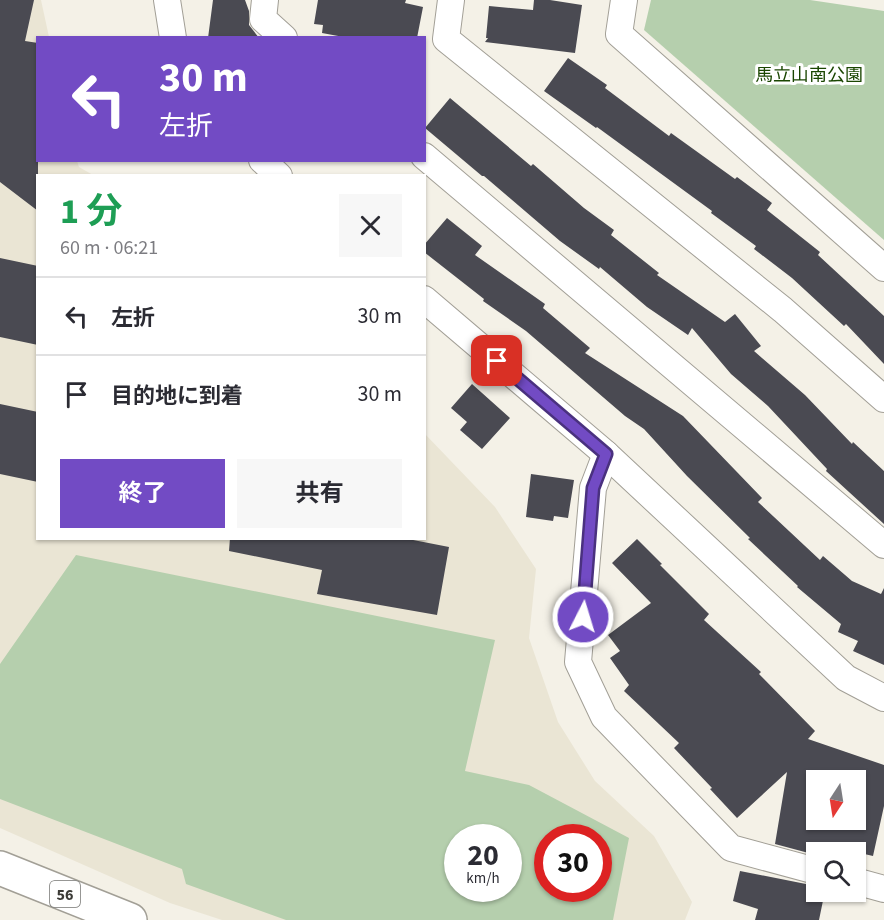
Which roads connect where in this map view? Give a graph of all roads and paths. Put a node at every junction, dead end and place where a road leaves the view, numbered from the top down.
1 (167, 0) edge
2 (265, 0) edge
3 (451, 0) edge
4 (624, 0) edge
5 (173, 36) edge
6 (282, 36) edge
7 (426, 158) edge
8 (264, 162) edge
9 (277, 174) edge
10 (884, 268) edge
11 (426, 301) edge
12 (884, 399) edge
13 (606, 454) junction
14 (884, 545) edge
15 (884, 698) edge
16 (0, 868) edge
17 (806, 868) edge
18 (866, 884) edge
19 (884, 889) edge
20 (130, 920) edge

1 - 5 street
2 - 6 street
3 - 12 street
4 - 10 street
7 - 14 street
8 - 9 street
11 - 13 street
13 - 15 street
13 - 17 street
16 - 20 main road, 56
18 - 19 street

